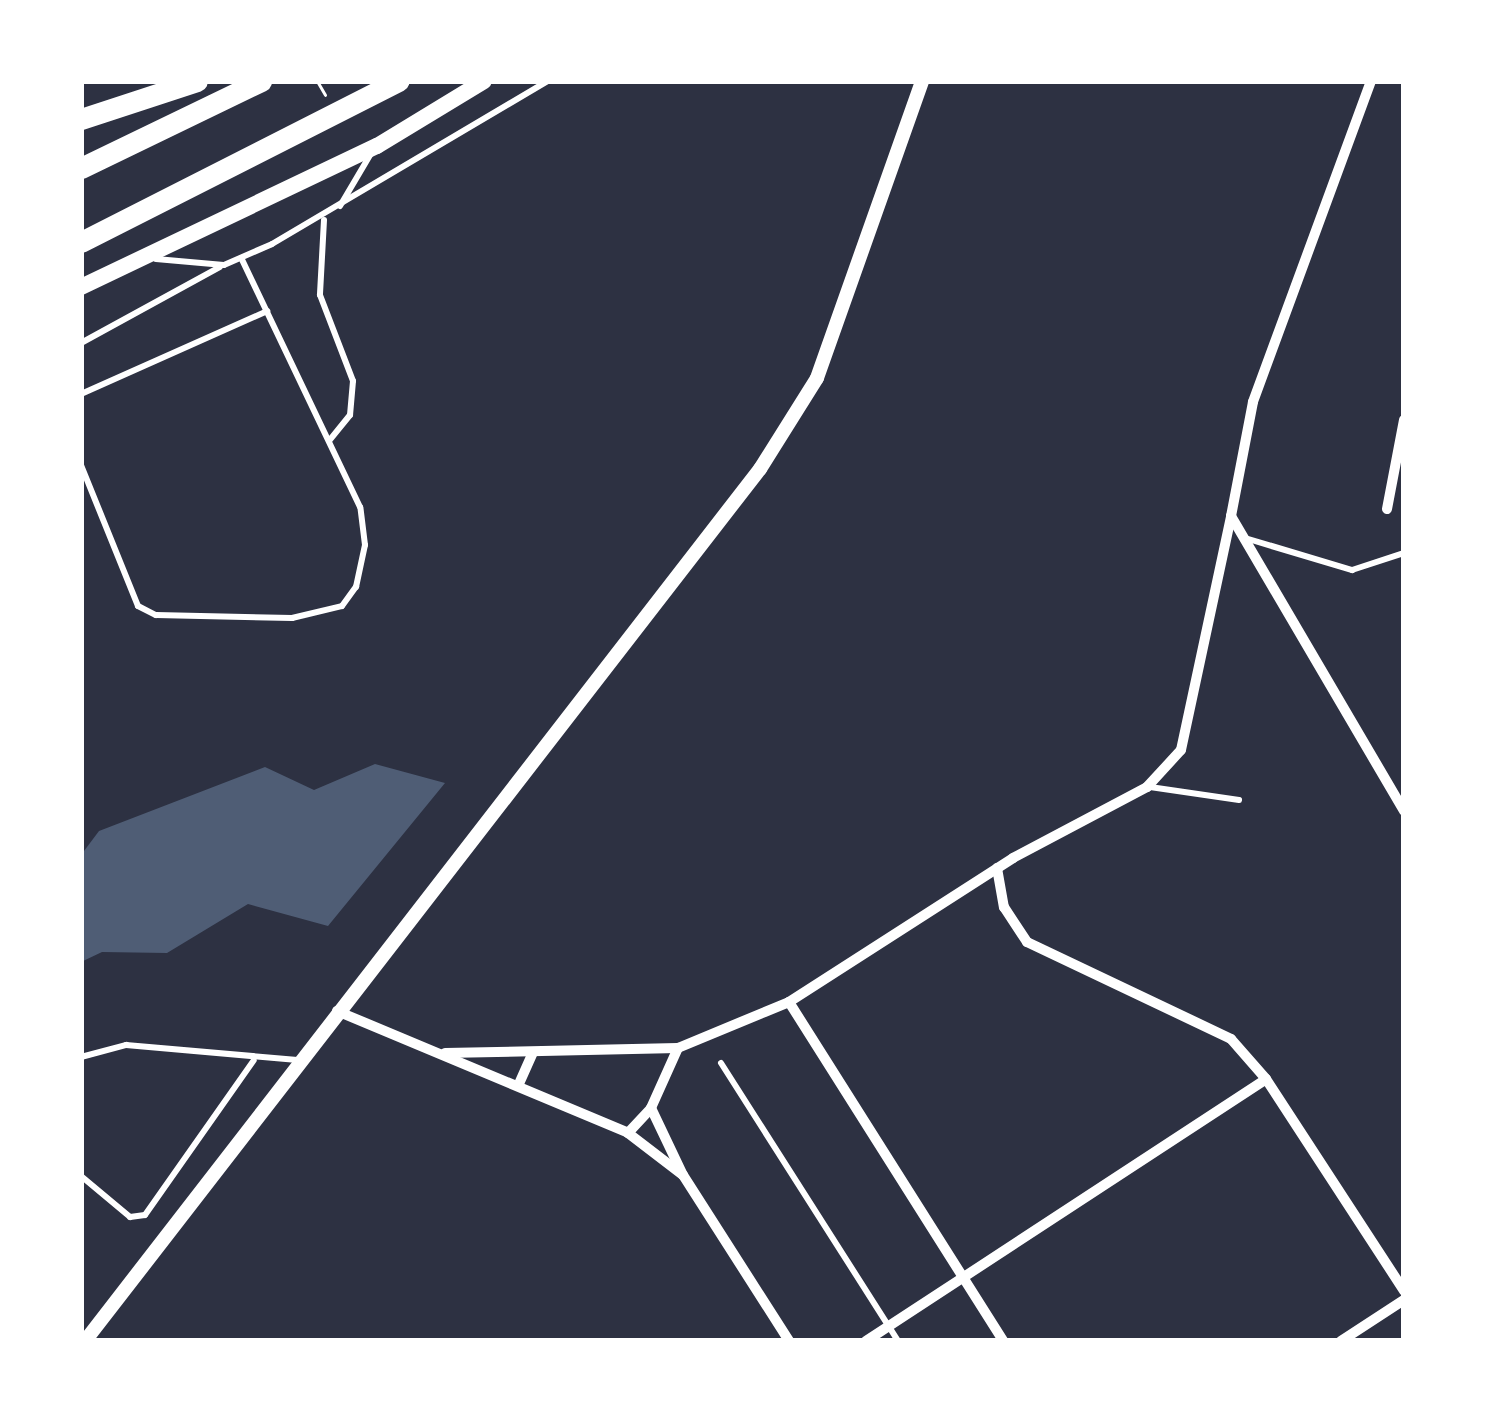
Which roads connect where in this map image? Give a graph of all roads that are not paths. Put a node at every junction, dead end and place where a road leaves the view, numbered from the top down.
1 (197, 81) edge
2 (261, 81) edge
3 (398, 81) edge
4 (484, 81) edge
5 (548, 81) edge
6 (922, 81) edge
7 (1371, 81) edge
8 (81, 119) edge
9 (377, 146) junction
10 (81, 168) edge
11 (339, 209) junction
12 (324, 219) junction
13 (81, 242) edge
14 (241, 257) junction
15 (146, 258) junction
16 (224, 265) junction
17 (81, 287) edge
18 (267, 311) junction
19 (81, 343) edge
20 (81, 394) edge
21 (1404, 420) edge
22 (328, 441) junction
23 (81, 465) edge
24 (1387, 509) dead end
25 (1231, 517) junction
26 (1246, 538) junction
27 (1404, 553) edge
28 (1147, 787) junction
29 (1239, 800) dead end
30 (1404, 811) edge
31 (998, 868) junction
32 (789, 1003) junction
33 (337, 1011) junction
34 (678, 1048) junction
35 (445, 1053) junction
36 (533, 1053) junction
37 (81, 1057) edge
38 (254, 1060) junction
39 (300, 1060) junction
40 (721, 1063) dead end
41 (1266, 1079) junction
42 (518, 1086) junction
43 (651, 1108) junction
44 (628, 1133) junction
45 (683, 1175) junction
46 (81, 1176) edge
47 (963, 1278) junction
48 (1404, 1295) edge
49 (888, 1326) junction
50 (85, 1341) edge
51 (789, 1341) edge
52 (866, 1341) edge
53 (898, 1341) edge
54 (1003, 1341) edge
55 (1341, 1341) edge

1 - 8 highway
2 - 10 highway
3 - 13 highway
4 - 9 main road
5 - 11 lane
6 - 33 street
7 - 25 street
9 - 11 lane
9 - 15 main road
11 - 12 lane
12 - 14 lane
12 - 22 lane
14 - 16 lane
14 - 18 lane
15 - 16 lane
15 - 17 main road
16 - 19 lane
18 - 20 lane
18 - 22 lane
21 - 24 street
22 - 23 lane
25 - 26 street
25 - 28 street
26 - 27 lane
26 - 30 street
28 - 29 lane
28 - 31 street
31 - 32 street
31 - 41 street
32 - 34 street
32 - 47 street
33 - 35 street
33 - 39 street
34 - 36 street
34 - 43 street
35 - 36 street
35 - 42 street
36 - 42 street
37 - 38 lane
38 - 39 lane
38 - 46 lane
39 - 50 street
40 - 49 lane
41 - 47 street
41 - 48 street
42 - 44 street
43 - 44 street
43 - 45 street
44 - 45 street
45 - 51 street
47 - 49 street
47 - 54 street
48 - 55 street
49 - 52 street
49 - 53 lane

